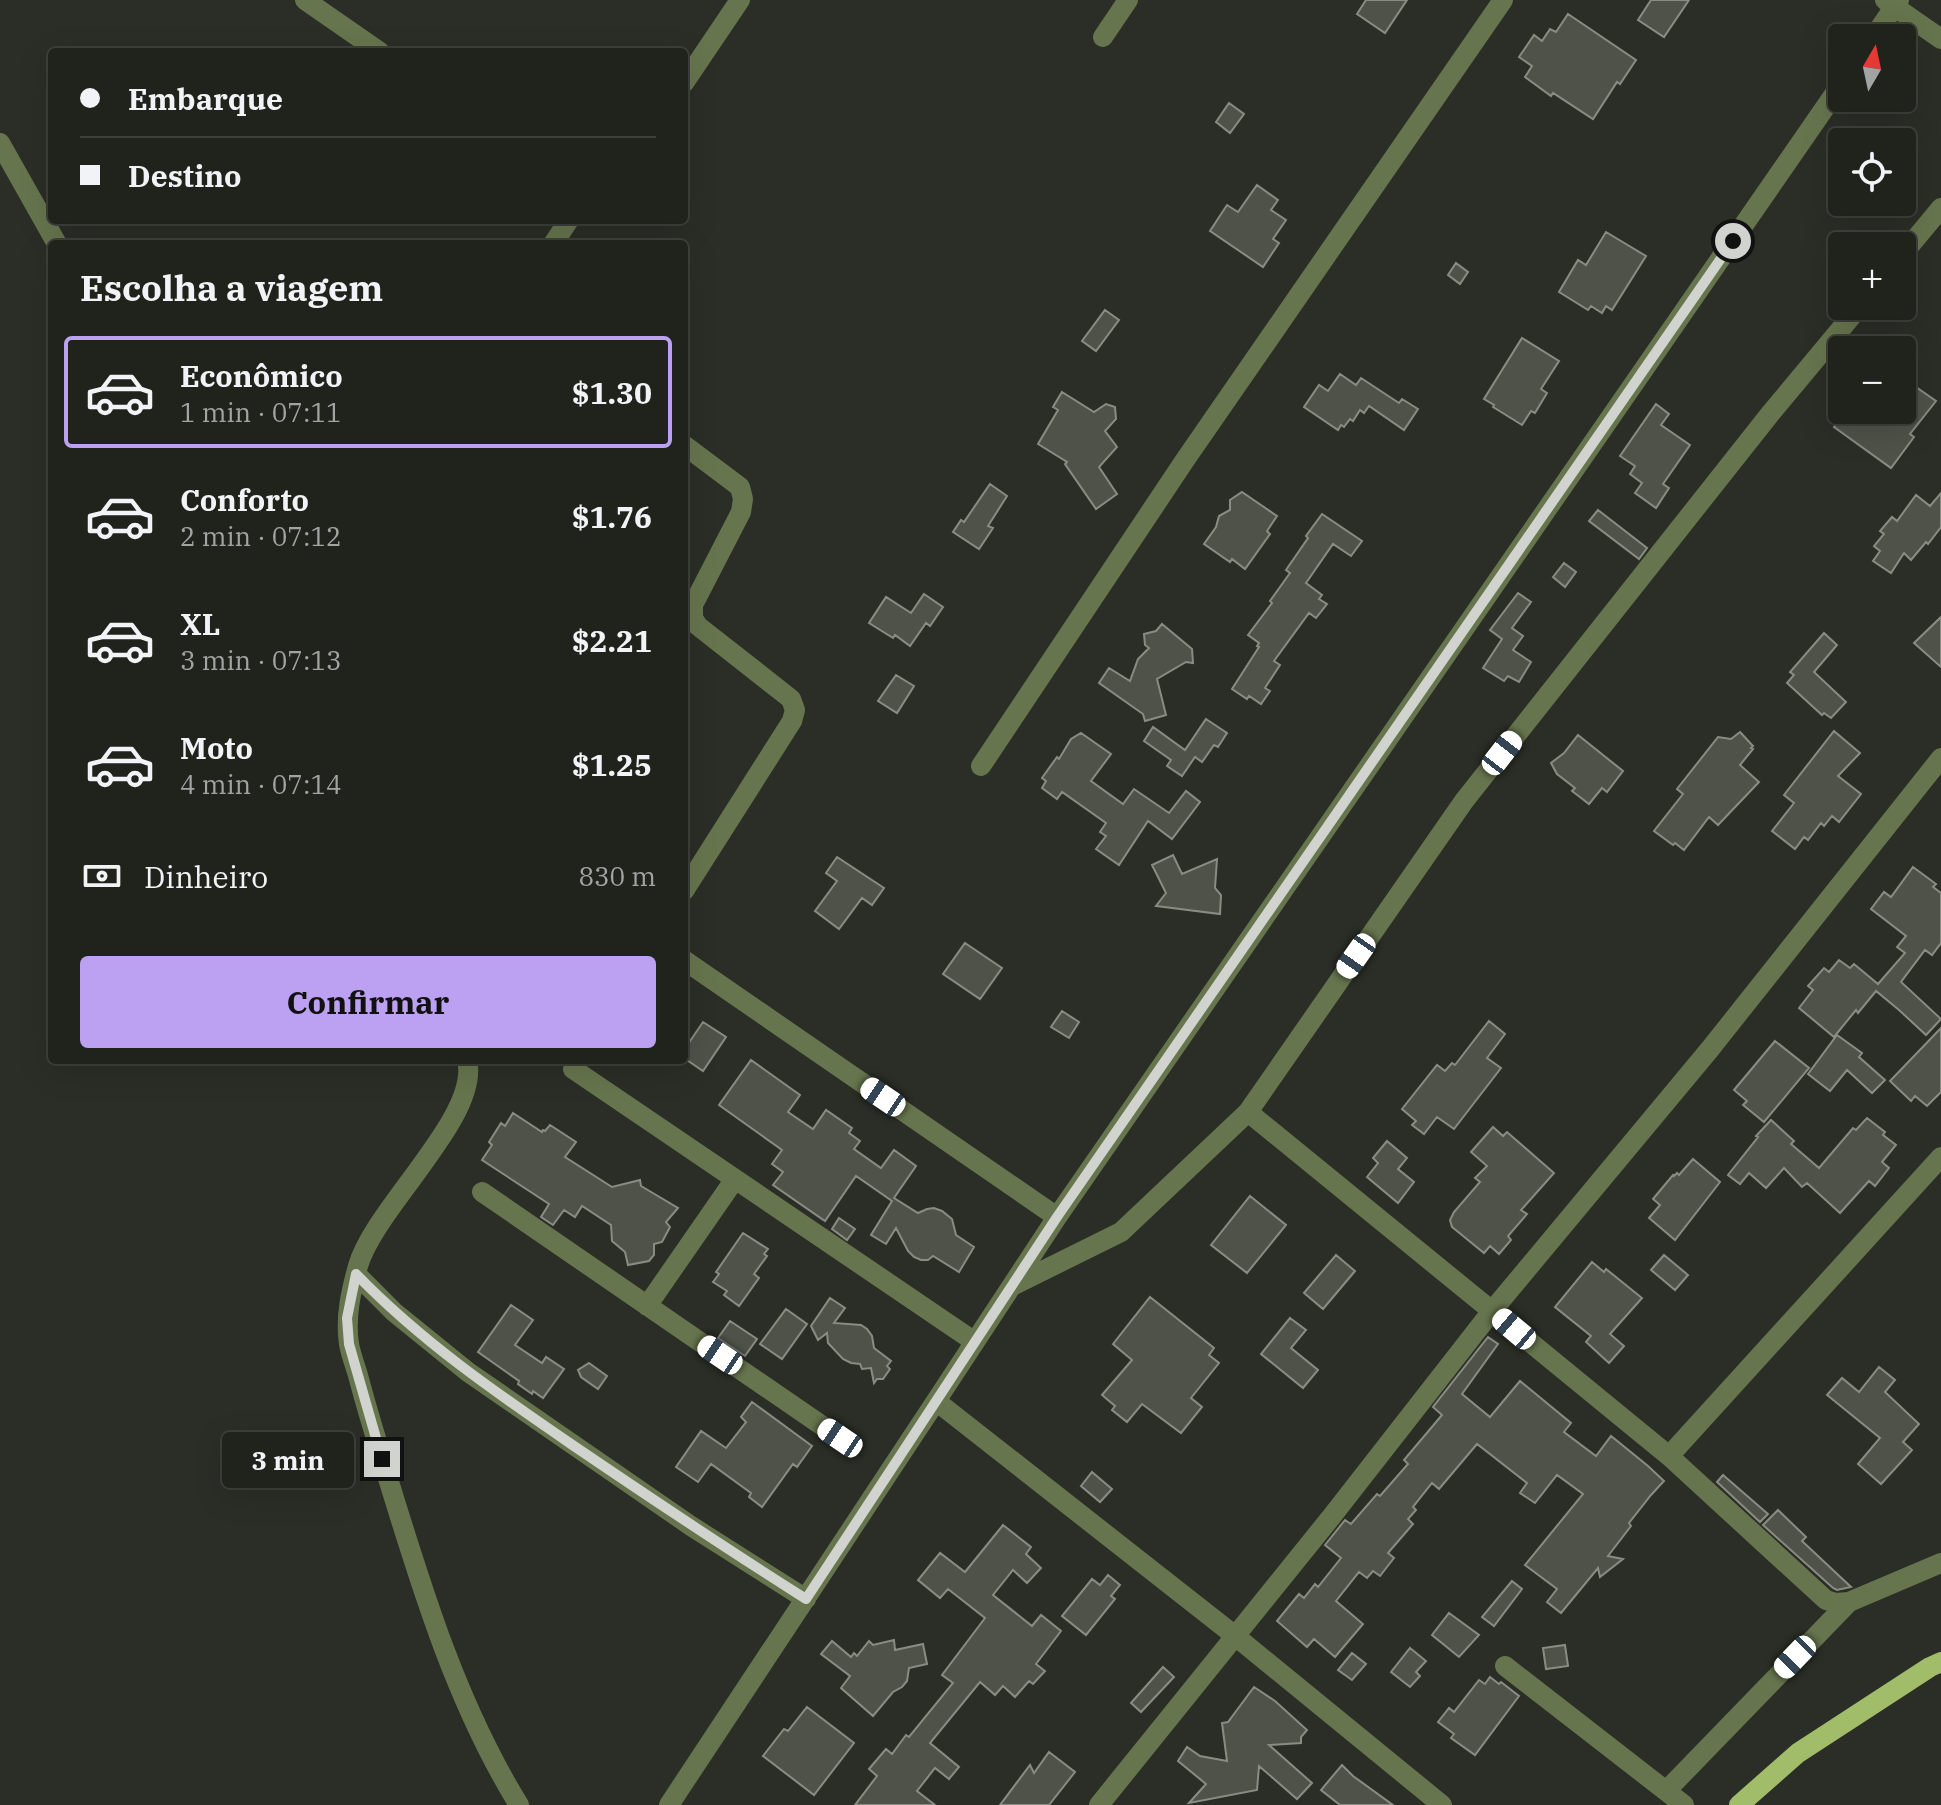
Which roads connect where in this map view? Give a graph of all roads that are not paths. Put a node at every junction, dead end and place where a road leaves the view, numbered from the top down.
1 (305, 0) edge
2 (740, 0) edge
3 (1128, 0) edge
4 (1503, 0) edge
5 (1893, 2) edge
6 (1881, 24) edge
7 (1103, 37) dead end
8 (1941, 39) edge
9 (374, 48) edge
10 (688, 77) edge
11 (1828, 103) edge
12 (0, 143) edge
13 (1941, 208) edge
14 (1916, 238) edge
15 (55, 240) edge
16 (1848, 320) edge
17 (688, 448) edge
18 (1941, 758) edge
19 (981, 766) dead end
20 (688, 885) edge
21 (688, 963) edge
22 (468, 1064) edge
23 (573, 1069) dead end
24 (1248, 1112) junction
25 (1941, 1157) edge
26 (735, 1179) junction
27 (482, 1192) dead end
28 (1057, 1217) junction
29 (356, 1274) junction
30 (1012, 1286) junction
31 (647, 1306) junction
32 (1492, 1311) junction
33 (975, 1342) junction
34 (936, 1401) junction
35 (840, 1438) dead end
36 (1669, 1456) junction
37 (1941, 1563) edge
38 (806, 1599) junction
39 (1849, 1602) junction
40 (1234, 1635) junction
41 (1941, 1662) edge
42 (1505, 1666) dead end
43 (1666, 1791) junction
44 (519, 1805) edge
45 (669, 1805) edge
46 (1099, 1805) edge
47 (1442, 1805) edge
48 (1684, 1805) edge
49 (1739, 1805) edge

1 - 9 street
2 - 10 street
3 - 7 street
4 - 19 street
5 - 6 street
5 - 8 street
11 - 28 street
12 - 15 street
13 - 14 street
16 - 24 street
17 - 20 street
18 - 32 street
21 - 28 street
22 - 29 street
23 - 26 street
24 - 30 street
24 - 32 street
25 - 36 street
26 - 31 street
26 - 33 street
27 - 31 street
28 - 30 street
29 - 38 street
29 - 44 street
30 - 33 street
31 - 35 street
32 - 36 street
32 - 40 street
33 - 34 street
34 - 38 street
34 - 40 street
36 - 39 street
37 - 39 street
38 - 45 street
39 - 43 street
40 - 46 street
40 - 47 street
41 - 49 main road
42 - 43 street
43 - 48 street

